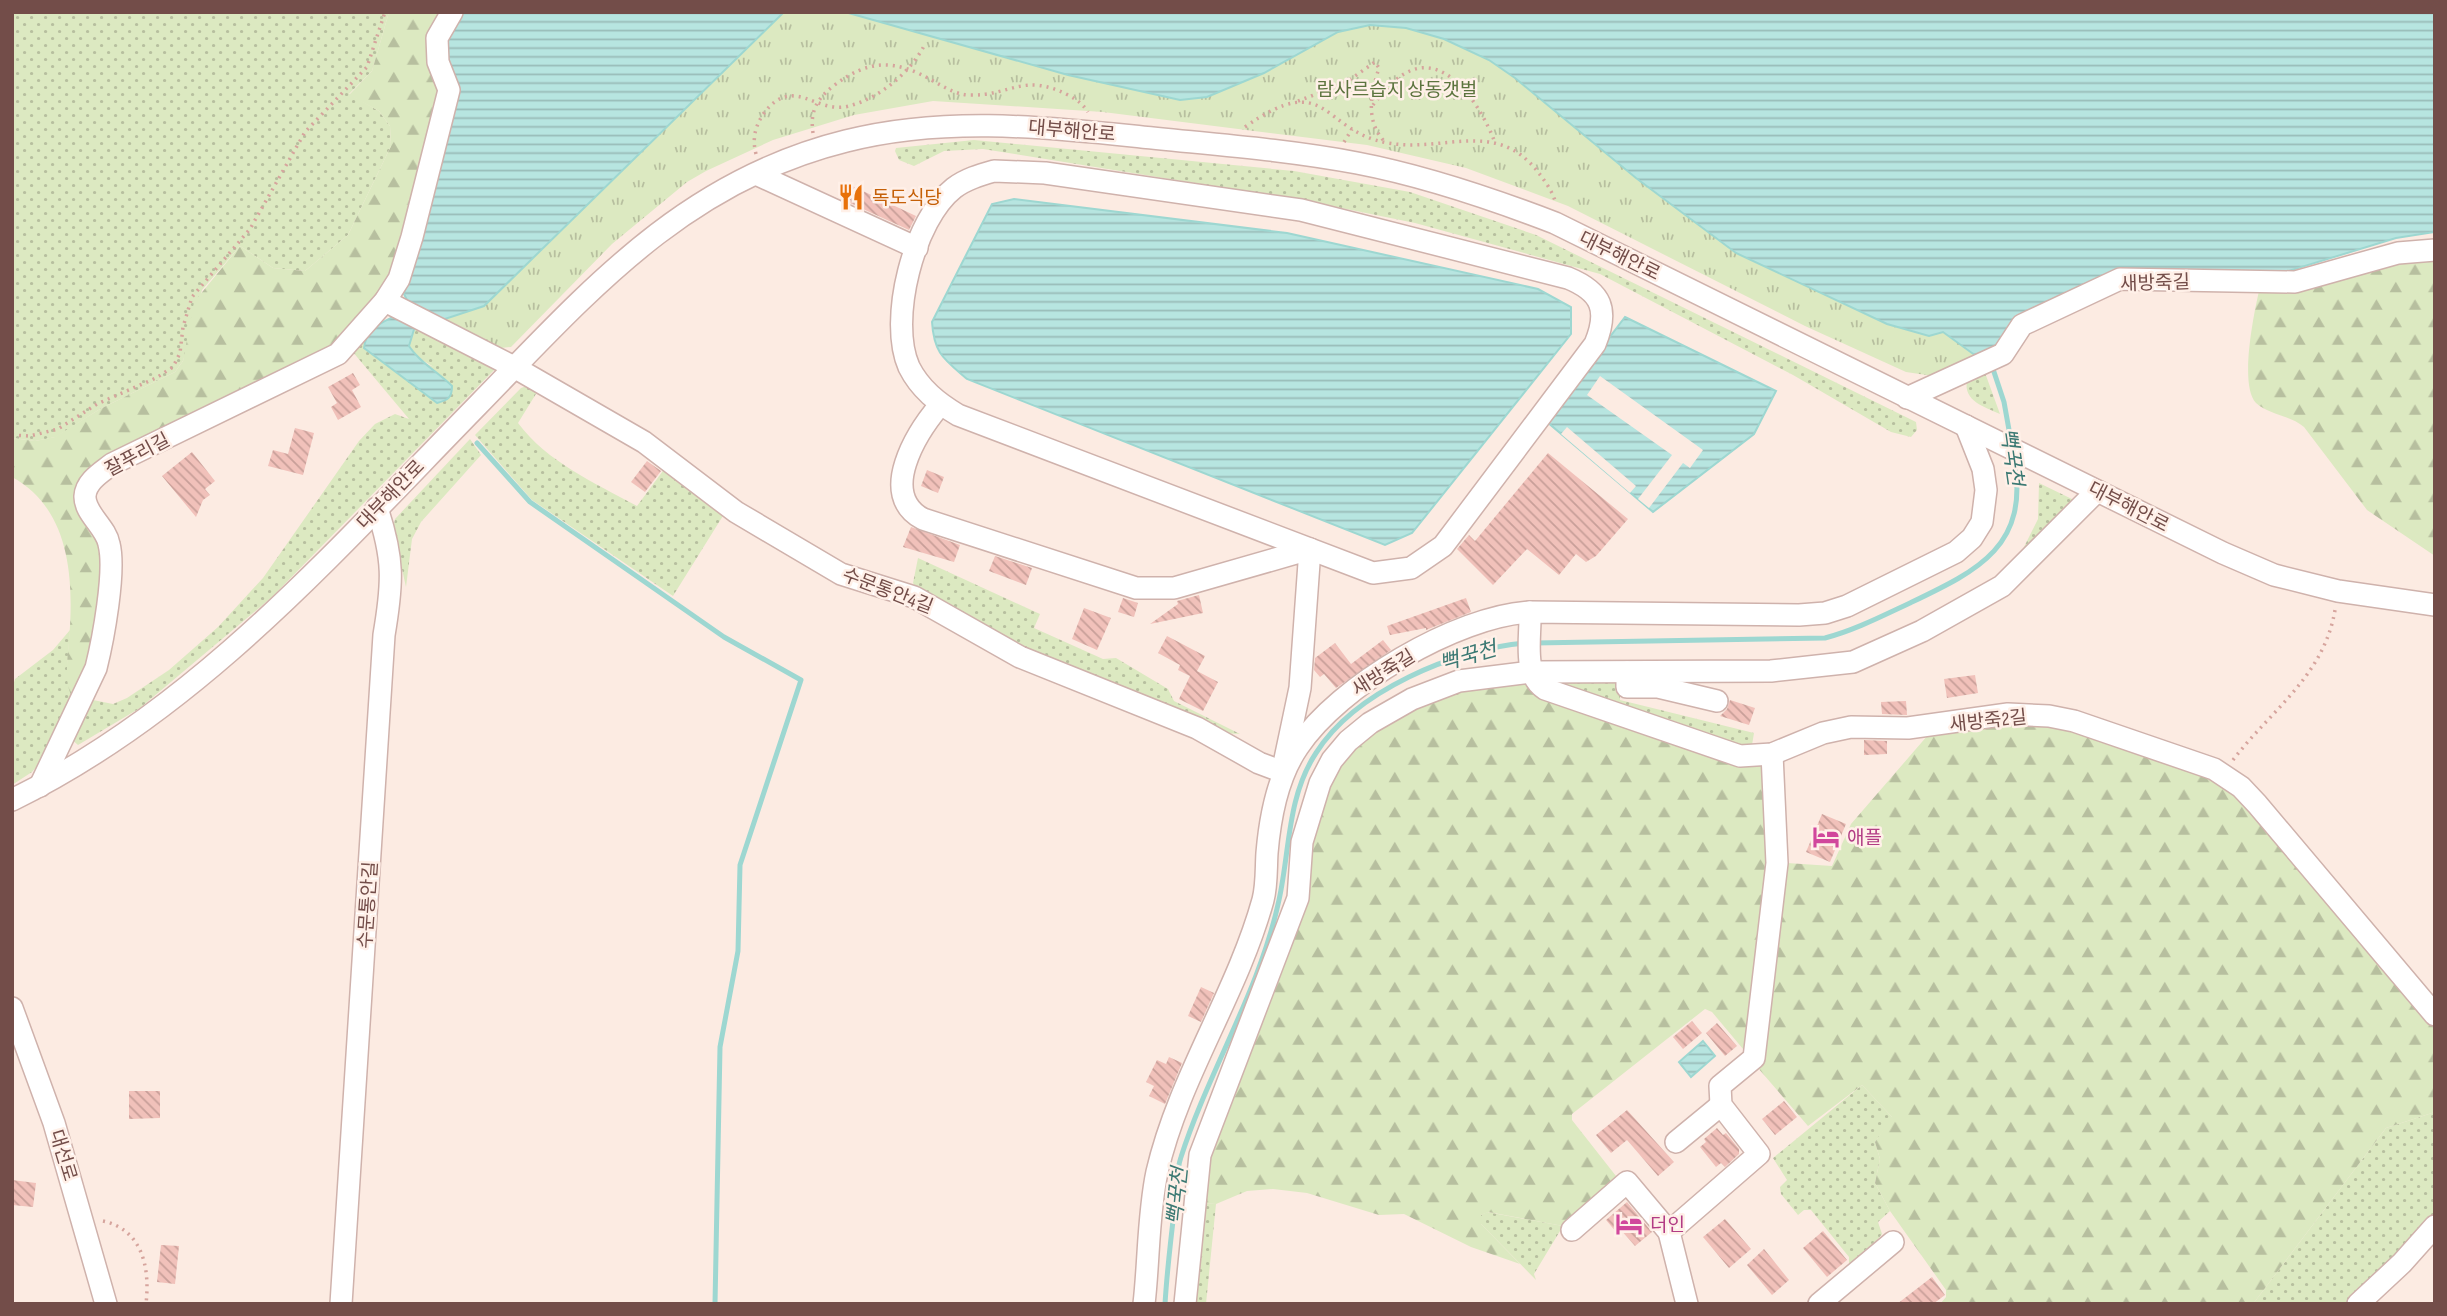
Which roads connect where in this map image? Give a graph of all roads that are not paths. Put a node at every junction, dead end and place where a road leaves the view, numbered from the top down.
1 (452, 12) edge
2 (756, 165) junction
3 (917, 248) junction
4 (2435, 250) edge
5 (392, 304) junction
6 (514, 367) junction
7 (1907, 398) junction
8 (940, 405) junction
9 (1975, 431) junction
10 (2097, 491) junction
11 (377, 508) junction
12 (1310, 549) junction
13 (2435, 605) edge
14 (1531, 617) junction
15 (1531, 669) junction
16 (1627, 672) junction
17 (1717, 701) dead end
18 (1772, 754) junction
19 (1283, 772) junction
20 (40, 786) junction
21 (12, 800) edge
22 (12, 1008) edge
23 (2435, 1015) edge
24 (1721, 1105) junction
25 (1676, 1142) dead end
26 (2435, 1226) edge
27 (1572, 1230) dead end
28 (1669, 1232) junction
29 (1893, 1242) dead end
30 (106, 1304) edge
31 (341, 1304) edge
32 (1144, 1304) edge
33 (1185, 1304) edge
34 (1687, 1304) edge
35 (1819, 1304) edge
36 (2358, 1304) edge

1 - 5 street, 잘푸리길
2 - 3 street
2 - 6 street, 대부해안로
2 - 7 street, 대부해안로
3 - 8 street
3 - 12 street
4 - 7 street, 새방죽길
5 - 6 street
5 - 20 street, 잘푸리길
6 - 11 street, 대부해안로
6 - 19 street, 수문통안4길
7 - 9 street, 대부해안로
8 - 12 street
8 - 12 street
9 - 10 street, 대부해안로
9 - 14 street, 새방죽길
10 - 13 street, 대부해안로
10 - 16 street, 새방죽길
11 - 20 street, 대부해안로
11 - 31 street, 수문통안길
12 - 19 street
14 - 15 street
14 - 19 street, 새방죽길
15 - 16 street, 새방죽길
15 - 18 street, 새방죽2길
15 - 33 street, 새방죽길
16 - 17 street
18 - 23 street, 새방죽2길
18 - 24 street
19 - 32 street, 새방죽길
20 - 21 street, 대부해안로
22 - 30 street, 대선로
24 - 25 street
24 - 28 street
26 - 36 street
27 - 28 street
28 - 34 street
29 - 35 street

